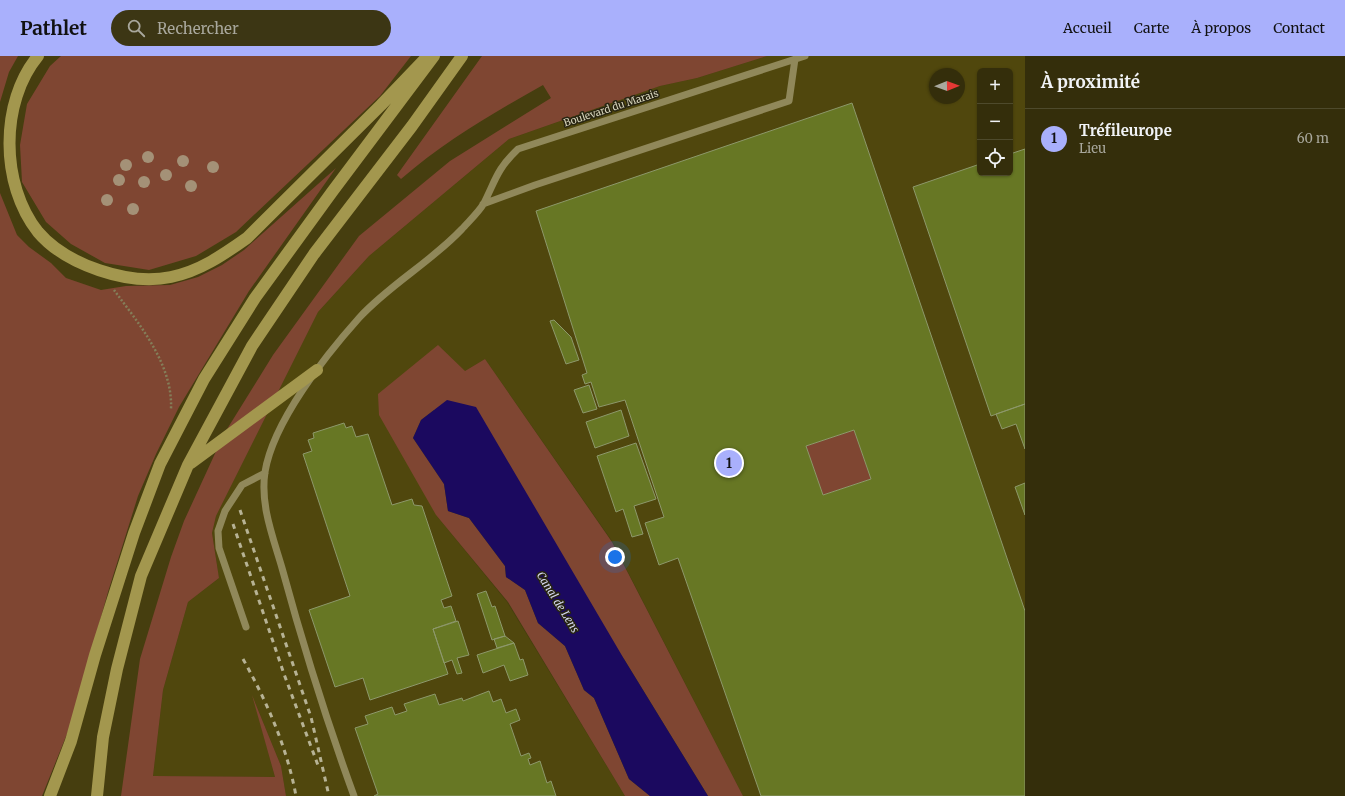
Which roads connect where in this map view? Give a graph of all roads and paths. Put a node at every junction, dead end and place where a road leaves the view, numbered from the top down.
1 (38, 56) edge
2 (427, 56) edge
3 (434, 56) edge
4 (462, 56) edge
5 (805, 56) edge
6 (794, 58) junction
7 (483, 204) junction
8 (99, 270) junction
9 (317, 370) junction
10 (170, 413) dead end
11 (188, 465) junction
12 (265, 473) junction
13 (246, 627) dead end
14 (50, 796) edge
15 (97, 796) edge
16 (354, 796) edge

1 - 8 highway
2 - 8 highway
3 - 14 highway
4 - 11 highway
5 - 6 lane, Boulevard du Marais
6 - 7 lane, Boulevard du Marais
6 - 7 lane
7 - 9 lane, Boulevard du Marais
8 - 10 path
9 - 11 highway
9 - 12 lane, Boulevard du Marais
11 - 15 highway
12 - 13 lane
12 - 16 lane, Boulevard du Marais

